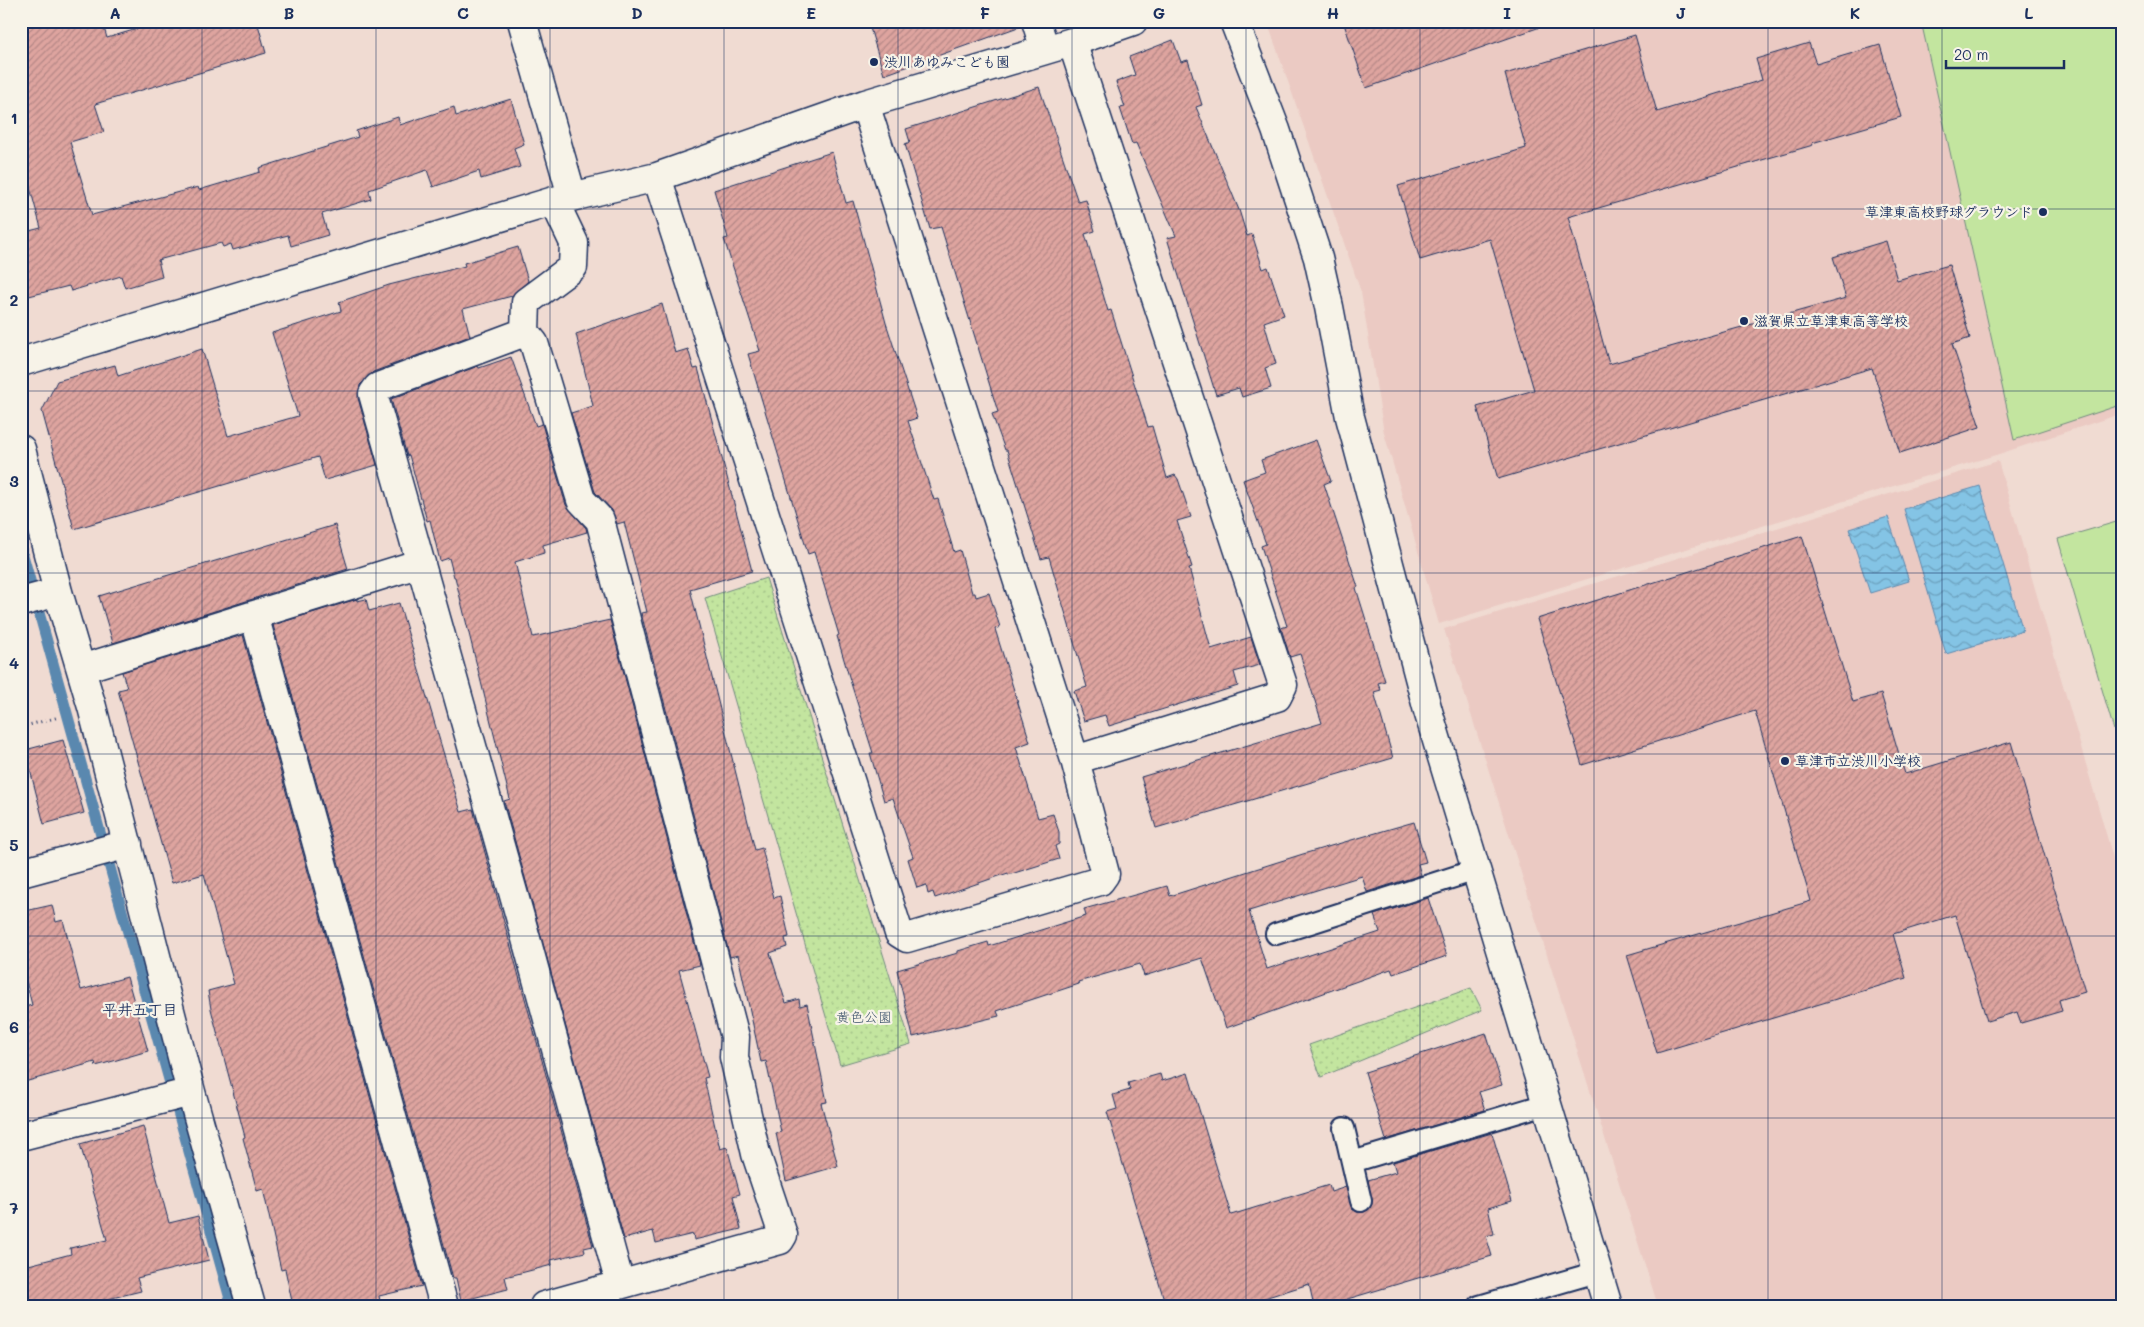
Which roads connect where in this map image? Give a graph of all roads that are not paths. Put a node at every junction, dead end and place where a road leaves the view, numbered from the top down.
1 (522, 21) edge
2 (1036, 21) edge
3 (1133, 21) edge
4 (1234, 21) edge
5 (1072, 42) junction
6 (1045, 50) junction
7 (865, 104) junction
8 (657, 177) junction
9 (563, 198) junction
10 (525, 332) junction
11 (21, 362) edge
12 (21, 449) edge
13 (421, 564) junction
14 (58, 592) junction
15 (21, 602) edge
16 (254, 615) junction
17 (82, 669) junction
18 (1075, 760) junction
19 (128, 844) junction
20 (1476, 870) junction
21 (21, 873) edge
22 (1276, 934) dead end
23 (192, 1092) junction
24 (1546, 1104) junction
25 (1344, 1128) dead end
26 (21, 1136) edge
27 (1352, 1162) junction
28 (1361, 1200) dead end
29 (1597, 1272) junction
30 (620, 1284) junction
31 (251, 1306) edge
32 (444, 1306) edge
33 (544, 1306) edge
34 (1479, 1306) edge
35 (1608, 1306) edge

1 - 9 street
2 - 6 street
3 - 5 street
4 - 20 street
5 - 6 street
5 - 18 street
6 - 7 street
7 - 8 street
7 - 18 street
8 - 9 street
8 - 18 street
9 - 10 street
9 - 11 street
10 - 13 street
10 - 30 street
12 - 14 street
13 - 16 street
13 - 30 street
14 - 15 street
14 - 17 street
16 - 17 street
16 - 32 street
17 - 19 street
19 - 21 street
19 - 23 street
20 - 22 lane
20 - 24 street
23 - 26 street
23 - 31 street
24 - 27 lane
24 - 29 street
25 - 27 lane
27 - 28 lane
29 - 34 lane
29 - 35 street
30 - 33 street

